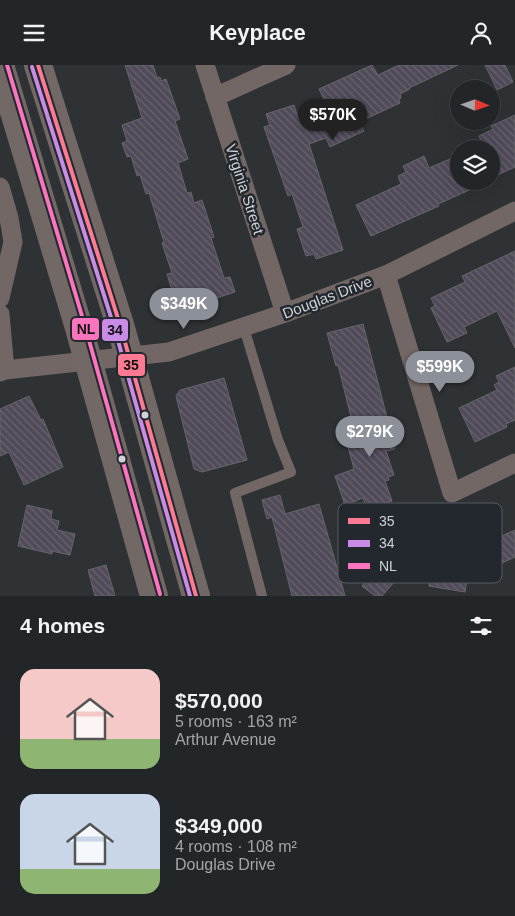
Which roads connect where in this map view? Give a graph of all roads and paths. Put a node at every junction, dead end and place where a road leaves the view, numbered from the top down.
1 (0, 65) edge
2 (38, 65) edge
3 (205, 65) edge
4 (286, 65) edge
5 (215, 97) junction
6 (0, 187) edge
7 (515, 211) edge
8 (386, 275) junction
9 (0, 298) edge
10 (285, 313) junction
11 (0, 314) edge
12 (244, 328) junction
13 (129, 358) junction
14 (88, 362) junction
15 (2, 371) edge
16 (515, 463) edge
17 (154, 596) edge
18 (196, 596) edge
19 (262, 596) edge

1 - 14 main road
2 - 13 main road
3 - 5 street, Virginia Street
4 - 5 street
5 - 10 street, Virginia Street
6 - 9 street
7 - 8 street, Douglas Drive
8 - 10 street, Douglas Drive
8 - 16 street
10 - 12 street, Douglas Drive
11 - 15 street
12 - 13 street, Douglas Drive
12 - 19 lane
13 - 14 street, Douglas Drive
13 - 18 main road
14 - 15 street, Douglas Drive
14 - 17 main road

